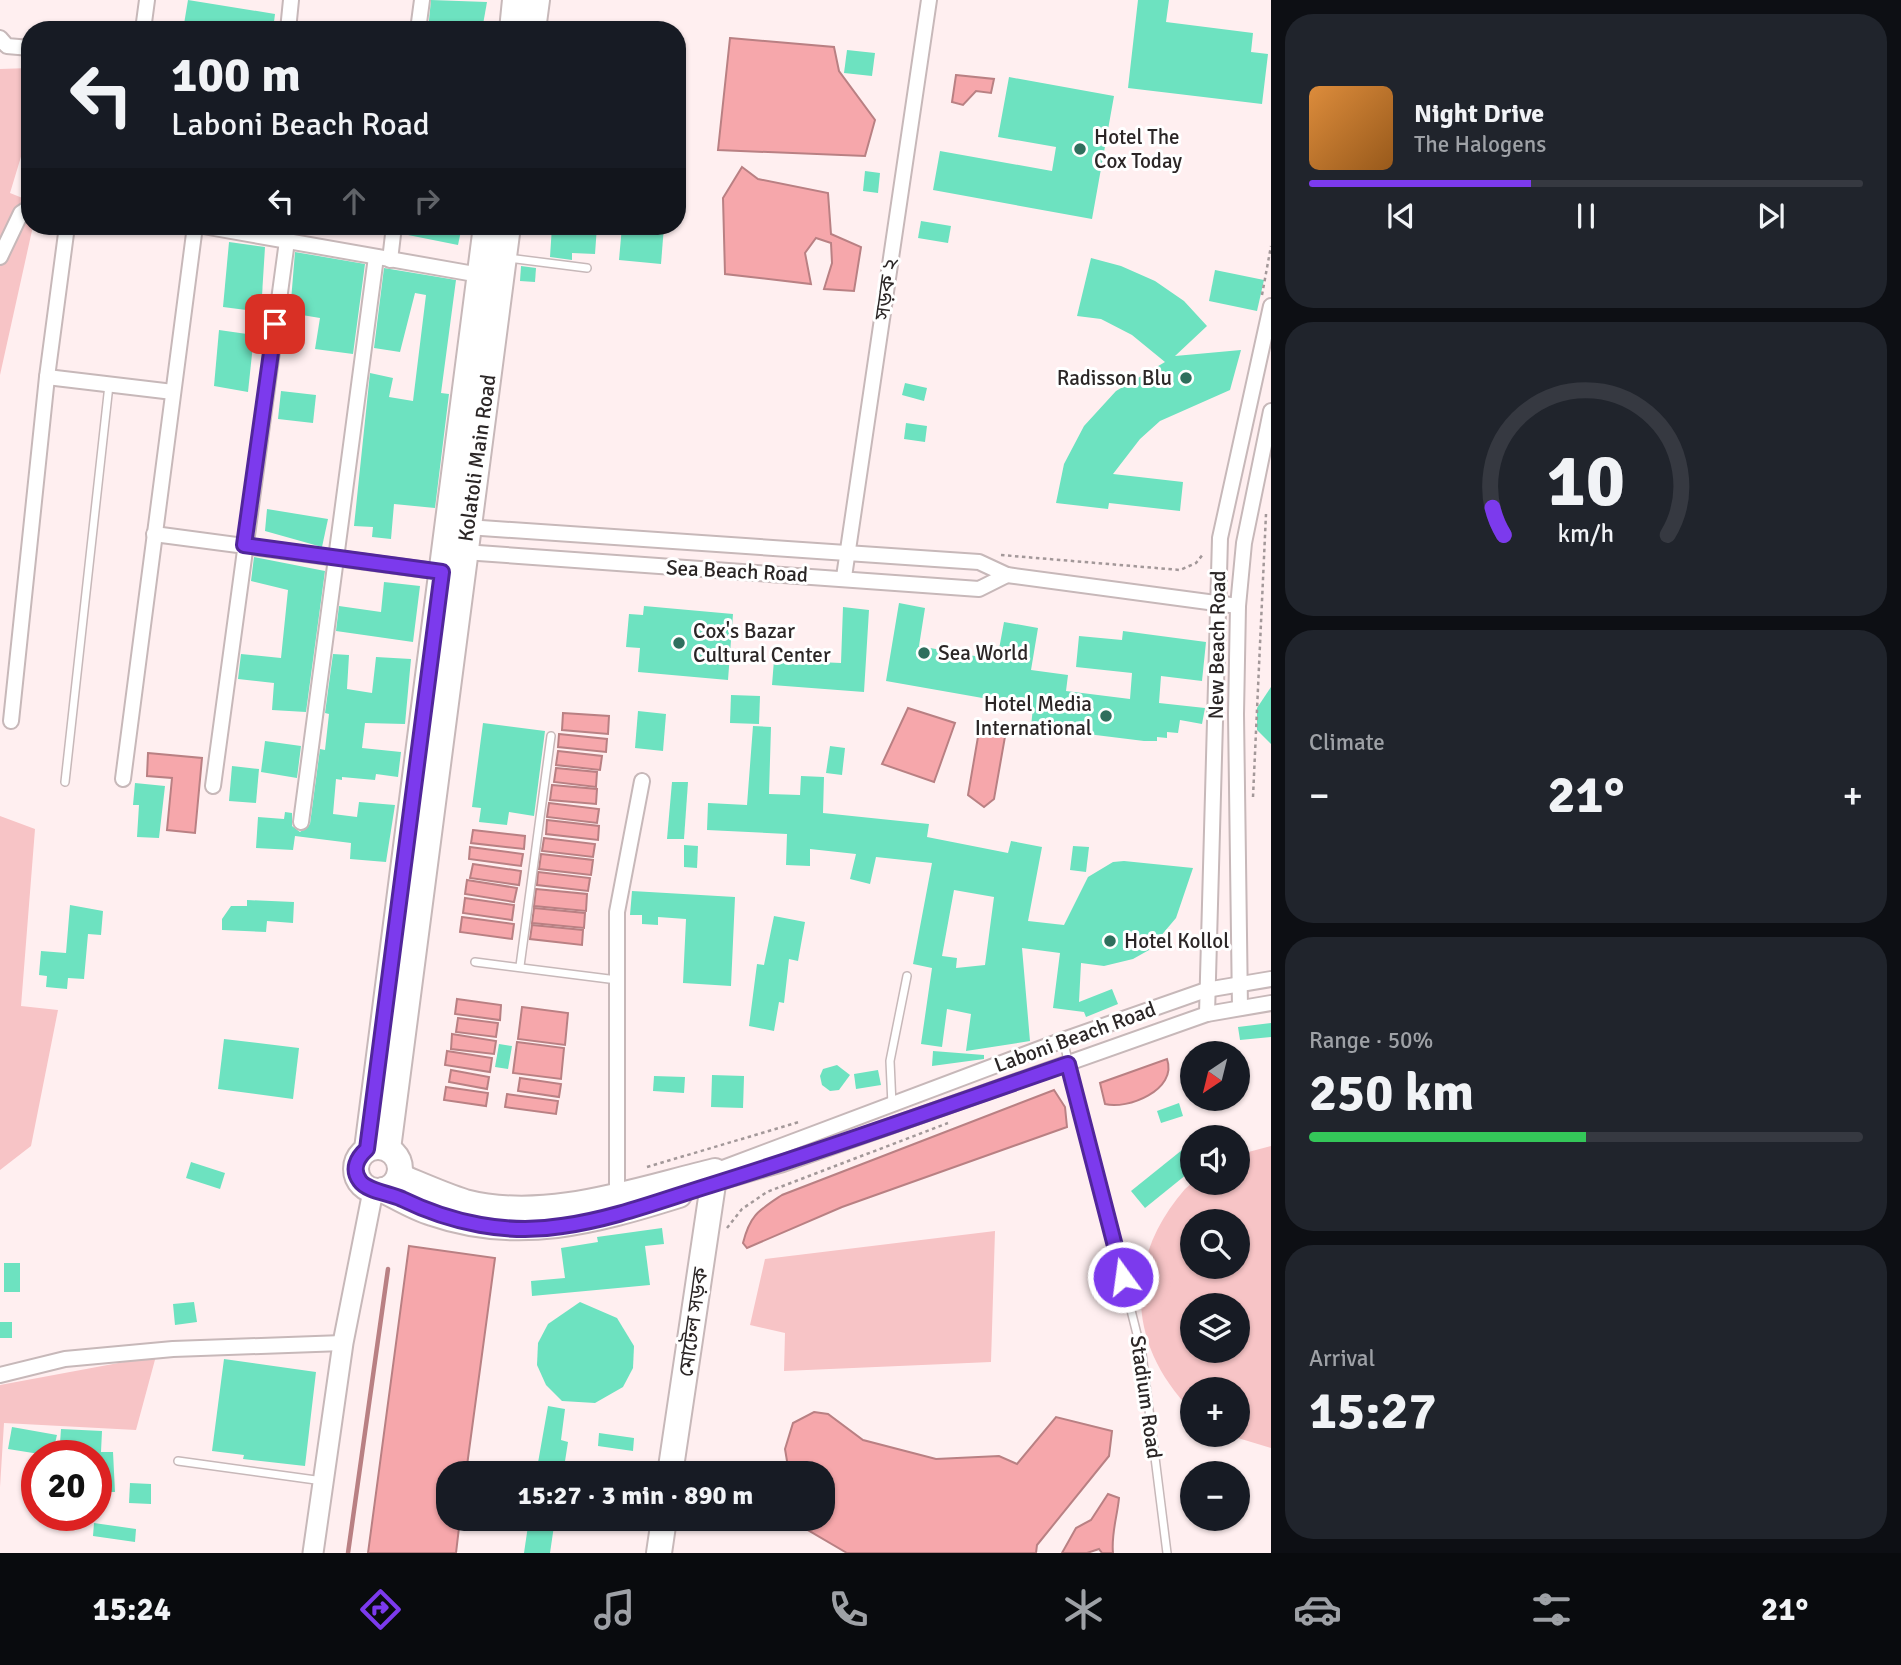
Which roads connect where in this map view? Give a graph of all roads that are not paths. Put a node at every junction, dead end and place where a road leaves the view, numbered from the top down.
1 (147, 0) edge
2 (291, 0) edge
3 (422, 0) edge
4 (516, 0) edge
5 (537, 0) edge
6 (929, 0) edge
7 (144, 21) edge
8 (289, 21) edge
9 (419, 21) edge
10 (513, 21) edge
11 (534, 21) edge
12 (2, 44) edge
13 (21, 47) edge
14 (21, 214) edge
15 (66, 235) edge
16 (194, 235) edge
17 (273, 235) edge
18 (391, 235) edge
19 (485, 235) edge
20 (507, 235) edge
21 (287, 241) junction
22 (0, 257) edge
23 (504, 257) junction
24 (383, 258) junction
25 (587, 268) dead end
26 (480, 275) junction
27 (1266, 306) edge
28 (1256, 375) junction
29 (47, 377) junction
30 (1271, 379) edge
31 (109, 385) junction
32 (173, 392) junction
33 (1271, 411) edge
34 (467, 527) junction
35 (154, 534) junction
36 (661, 541) junction
37 (244, 545) junction
38 (464, 552) junction
39 (847, 552) junction
40 (338, 557) junction
41 (660, 567) junction
42 (442, 572) junction
43 (1007, 575) junction
44 (844, 578) junction
45 (1217, 602) junction
46 (1238, 606) junction
47 (11, 721) dead end
48 (551, 736) dead end
49 (123, 779) dead end
50 (642, 781) dead end
51 (65, 782) dead end
52 (213, 786) dead end
53 (301, 822) dead end
54 (406, 931) junction
55 (475, 962) dead end
56 (520, 966) junction
57 (907, 976) dead end
58 (1271, 979) edge
59 (617, 980) junction
60 (1238, 985) junction
61 (1206, 990) junction
62 (1271, 1003) edge
63 (1240, 1008) junction
64 (1207, 1014) junction
65 (1063, 1040) junction
66 (1068, 1064) junction
67 (892, 1105) junction
68 (378, 1149) junction
69 (714, 1178) junction
70 (385, 1186) junction
71 (617, 1194) junction
72 (343, 1343) junction
73 (0, 1375) edge
74 (178, 1461) dead end
75 (672, 1461) edge
76 (323, 1481) junction
77 (662, 1531) edge
78 (313, 1553) edge
79 (659, 1553) edge
80 (1167, 1553) edge

1 - 7 street
2 - 8 street
3 - 9 street
4 - 10 highway
5 - 11 highway
6 - 39 street, সড়ক ২
12 - 13 street
14 - 22 street
15 - 29 street
16 - 32 street
17 - 21 street
18 - 24 street
19 - 26 highway, Kolatoli Main Road
20 - 23 highway, Kolatoli Main Road
21 - 24 street
21 - 37 street
23 - 25 lane
23 - 34 highway, Kolatoli Main Road
24 - 26 street
24 - 40 street
26 - 42 highway, Kolatoli Main Road
27 - 28 street, New Beach Road
28 - 30 street
28 - 45 street, New Beach Road
29 - 31 street
29 - 47 street
31 - 32 street
31 - 51 lane
32 - 35 street
33 - 46 street, New Beach Road
34 - 36 street, Sea Beach Road
34 - 38 highway, Kolatoli Main Road
35 - 37 street
35 - 49 street
36 - 39 street, Sea Beach Road
36 - 41 street
37 - 40 street
37 - 52 street
38 - 41 street, Sea Beach Road
38 - 54 highway, Kolatoli Main Road
39 - 43 street, Sea Beach Road
39 - 44 street, সড়ক ২
40 - 42 street
40 - 53 street
41 - 44 street, Sea Beach Road
42 - 54 highway, Kolatoli Main Road
43 - 44 street, Sea Beach Road
43 - 45 street, Sea Beach Road
45 - 46 street, Sea Beach Road
45 - 61 street, New Beach Road
46 - 60 street, New Beach Road
48 - 56 lane
50 - 59 street
54 - 68 highway, Kolatoli Main Road
55 - 56 lane
56 - 59 lane
57 - 67 lane
58 - 60 street, Laboni Beach Road
59 - 71 street
60 - 61 street, Laboni Beach Road
60 - 63 street, New Beach Road
61 - 64 street, New Beach Road
61 - 65 street, Laboni Beach Road
62 - 63 street, Laboni Beach Road
63 - 64 street, Laboni Beach Road
64 - 66 street, Laboni Beach Road
65 - 66 lane, Stadium Road
65 - 67 street, Laboni Beach Road
66 - 69 street, Laboni Beach Road
66 - 80 lane, Stadium Road
67 - 69 street, Laboni Beach Road
68 - 70 highway
68 - 70 highway
69 - 70 highway, Laboni Beach Road
69 - 71 highway, Laboni Beach Road
69 - 75 highway, মোটেল সড়ক
70 - 71 highway, Laboni Beach Road
70 - 72 street
72 - 73 street
72 - 76 street
74 - 76 lane
76 - 78 street
77 - 79 highway

